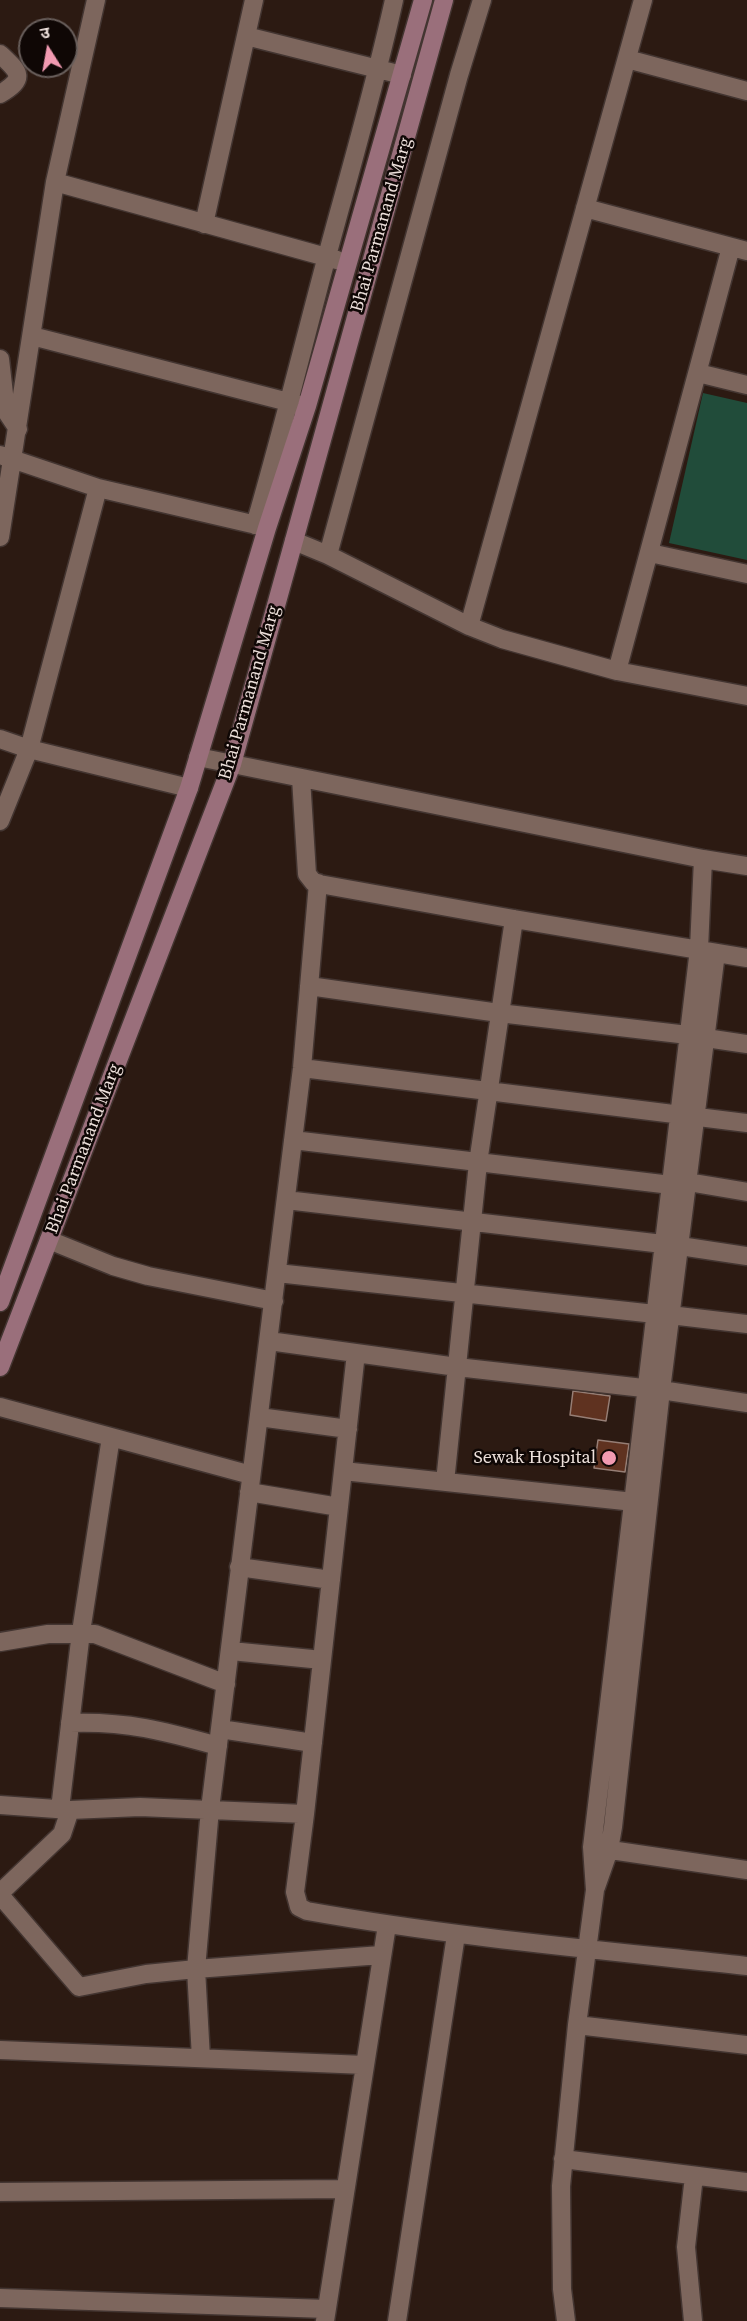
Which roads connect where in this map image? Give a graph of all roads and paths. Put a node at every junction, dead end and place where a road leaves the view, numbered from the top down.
1 (96, 0) edge
2 (254, 0) edge
3 (394, 0) edge
4 (423, 0) edge
5 (444, 0) edge
6 (482, 0) edge
7 (643, 0) edge
8 (246, 36) junction
9 (0, 54) edge
10 (627, 58) junction
11 (379, 69) junction
12 (402, 75) junction
13 (747, 91) edge
14 (0, 94) edge
15 (56, 182) junction
16 (585, 208) junction
17 (204, 224) junction
18 (739, 249) edge
19 (327, 257) junction
20 (349, 263) junction
21 (32, 336) junction
22 (0, 359) edge
23 (698, 373) junction
24 (747, 385) edge
25 (299, 404) junction
26 (18, 429) junction
27 (7, 457) edge
28 (98, 488) junction
29 (261, 526) junction
30 (0, 537) edge
31 (294, 541) junction
32 (650, 553) junction
33 (328, 555) junction
34 (747, 574) edge
35 (470, 626) junction
36 (617, 671) junction
37 (747, 696) edge
38 (0, 739) edge
39 (29, 749) junction
40 (198, 757) junction
41 (232, 764) junction
42 (301, 778) junction
43 (189, 788) junction
44 (0, 821) edge
45 (703, 859) junction
46 (747, 866) edge
47 (318, 883) junction
48 (514, 919) junction
49 (708, 951) junction
50 (747, 958) edge
51 (309, 986) junction
52 (499, 1013) junction
53 (697, 1037) junction
54 (747, 1044) edge
55 (302, 1068) junction
56 (488, 1092) junction
57 (688, 1114) junction
58 (747, 1123) edge
59 (293, 1140) junction
60 (478, 1163) junction
61 (679, 1184) junction
62 (747, 1192) edge
63 (286, 1200) junction
64 (471, 1223) junction
65 (49, 1240) junction
66 (672, 1245) junction
67 (747, 1256) edge
68 (277, 1273) junction
69 (464, 1294) junction
70 (274, 1301) junction
71 (0, 1302) edge
72 (663, 1314) junction
73 (747, 1324) edge
74 (7, 1329) edge
75 (269, 1341) junction
76 (356, 1353) junction
77 (0, 1367) edge
78 (457, 1367) junction
79 (654, 1389) junction
80 (747, 1403) edge
81 (0, 1407) edge
82 (259, 1416) junction
83 (348, 1429) junction
84 (111, 1437) junction
85 (343, 1471) junction
86 (445, 1482) junction
87 (250, 1484) junction
88 (634, 1502) junction
89 (339, 1507) junction
90 (636, 1546) junction
91 (239, 1567) junction
92 (331, 1580) junction
93 (81, 1632) junction
94 (0, 1642) edge
95 (231, 1651) junction
96 (322, 1660) junction
97 (226, 1684) junction
98 (70, 1723) junction
99 (219, 1737) junction
100 (314, 1743) junction
101 (0, 1805) edge
102 (210, 1809) junction
103 (65, 1810) junction
104 (305, 1814) junction
105 (600, 1849) junction
106 (747, 1870) edge
107 (0, 1894) edge
108 (387, 1925) junction
109 (456, 1935) junction
110 (588, 1948) junction
111 (381, 1955) junction
112 (747, 1966) edge
113 (196, 1969) junction
114 (577, 2025) junction
115 (747, 2045) edge
116 (0, 2050) edge
117 (201, 2058) junction
118 (365, 2065) junction
119 (563, 2159) junction
120 (694, 2176) junction
121 (747, 2182) edge
122 (345, 2189) junction
123 (0, 2192) edge
124 (0, 2298) edge
125 (326, 2315) edge
126 (397, 2321) edge
127 (566, 2321) edge
128 (693, 2321) edge

1 - 15 street
2 - 8 street
3 - 11 street
4 - 12 street, Bhai Parmanand Marg
5 - 31 street, Bhai Parmanand Marg
6 - 33 street
7 - 10 street
8 - 11 street
8 - 17 street
9 - 14 street
10 - 13 street
10 - 16 street
11 - 12 street
11 - 19 street
12 - 20 street, Bhai Parmanand Marg
15 - 17 street
15 - 21 street
16 - 18 street
16 - 35 street
17 - 19 street
18 - 23 street
19 - 20 street
19 - 25 street
20 - 25 street, Bhai Parmanand Marg
21 - 25 street
21 - 26 street
22 - 26 street
23 - 24 street
23 - 32 street
25 - 29 street, Bhai Parmanand Marg
26 - 27 street
27 - 28 street
27 - 30 street
28 - 29 street
28 - 39 street
29 - 40 street, Bhai Parmanand Marg
31 - 33 street
31 - 41 street, Bhai Parmanand Marg
32 - 34 street
32 - 36 street
33 - 35 street
35 - 36 street
36 - 37 street
38 - 39 street
39 - 43 street
39 - 44 street
40 - 41 street
40 - 43 street, Bhai Parmanand Marg
41 - 42 street
41 - 65 street, Bhai Parmanand Marg
42 - 45 street
42 - 47 street
43 - 71 street, Bhai Parmanand Marg
45 - 46 street
45 - 49 street
47 - 48 street
47 - 51 street
48 - 49 street
48 - 52 street
49 - 50 street
49 - 53 street
51 - 52 street
51 - 55 street
52 - 53 street
52 - 56 street
53 - 54 street
53 - 57 street
55 - 56 street
55 - 59 street
56 - 57 street
56 - 60 street
57 - 58 street
57 - 61 street
59 - 60 street
59 - 63 street
60 - 61 street
60 - 64 street
61 - 62 street
61 - 66 street
63 - 64 street
63 - 68 street
64 - 66 street
64 - 69 street
65 - 70 street
65 - 74 street, Bhai Parmanand Marg
66 - 67 street
66 - 72 street
68 - 69 street
68 - 70 street
69 - 72 street
69 - 78 street
70 - 75 street
72 - 73 street
72 - 79 street
74 - 77 street, Bhai Parmanand Marg
75 - 76 street
75 - 82 street
76 - 78 street
76 - 83 street
78 - 79 street
78 - 86 street
79 - 80 street
79 - 88 street
79 - 90 street
81 - 84 street
82 - 83 street
82 - 87 street
83 - 85 street
84 - 87 street
84 - 93 street
85 - 86 street
85 - 89 street
86 - 88 street
87 - 89 street
87 - 91 street
88 - 90 street
89 - 92 street
90 - 105 street
91 - 92 street
91 - 95 street
92 - 96 street
93 - 94 street
93 - 97 street
93 - 98 street
95 - 96 street
95 - 97 street
96 - 100 street
97 - 99 street
98 - 99 street
98 - 103 street
99 - 100 street
99 - 102 street
100 - 104 street
101 - 103 street
102 - 103 street
102 - 104 street
102 - 113 street
103 - 107 street
104 - 108 street
105 - 106 street
105 - 110 street
107 - 113 street
108 - 109 street
108 - 111 street
109 - 110 street
109 - 126 street
110 - 112 street
110 - 114 street
111 - 113 street
111 - 118 street
113 - 117 street
114 - 115 street
114 - 119 street
116 - 117 street
117 - 118 street
118 - 122 street
119 - 120 street
119 - 127 street
120 - 121 street
120 - 128 street
122 - 123 street
122 - 125 street
124 - 125 street

